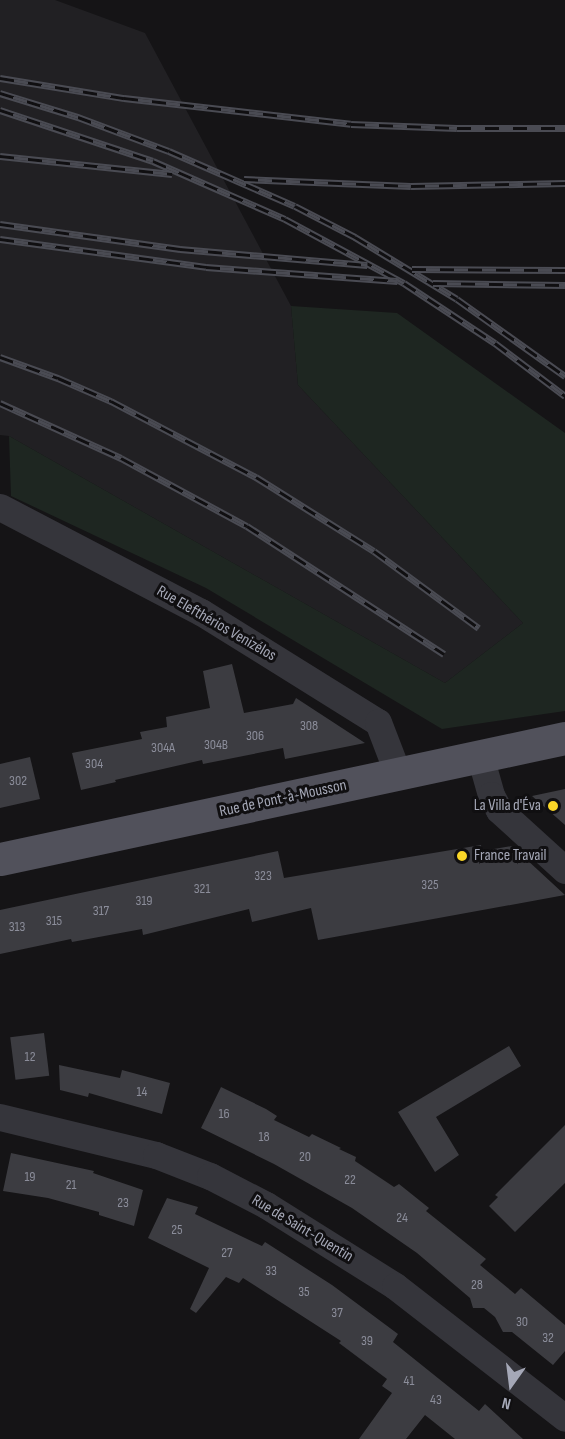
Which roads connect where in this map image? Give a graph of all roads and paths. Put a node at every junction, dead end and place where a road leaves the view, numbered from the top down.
1 (0, 507) edge
2 (565, 738) edge
3 (480, 756) junction
4 (398, 774) junction
5 (0, 859) edge
6 (565, 870) edge
7 (0, 1117) edge
8 (565, 1418) edge

1 - 4 street, Rue Elefthérios Venizélos
2 - 3 main road, Rue de Pont-à-Mousson
3 - 4 main road, Rue de Pont-à-Mousson
3 - 6 street
4 - 5 main road, Rue de Pont-à-Mousson
7 - 8 street, Rue de Saint-Quentin

